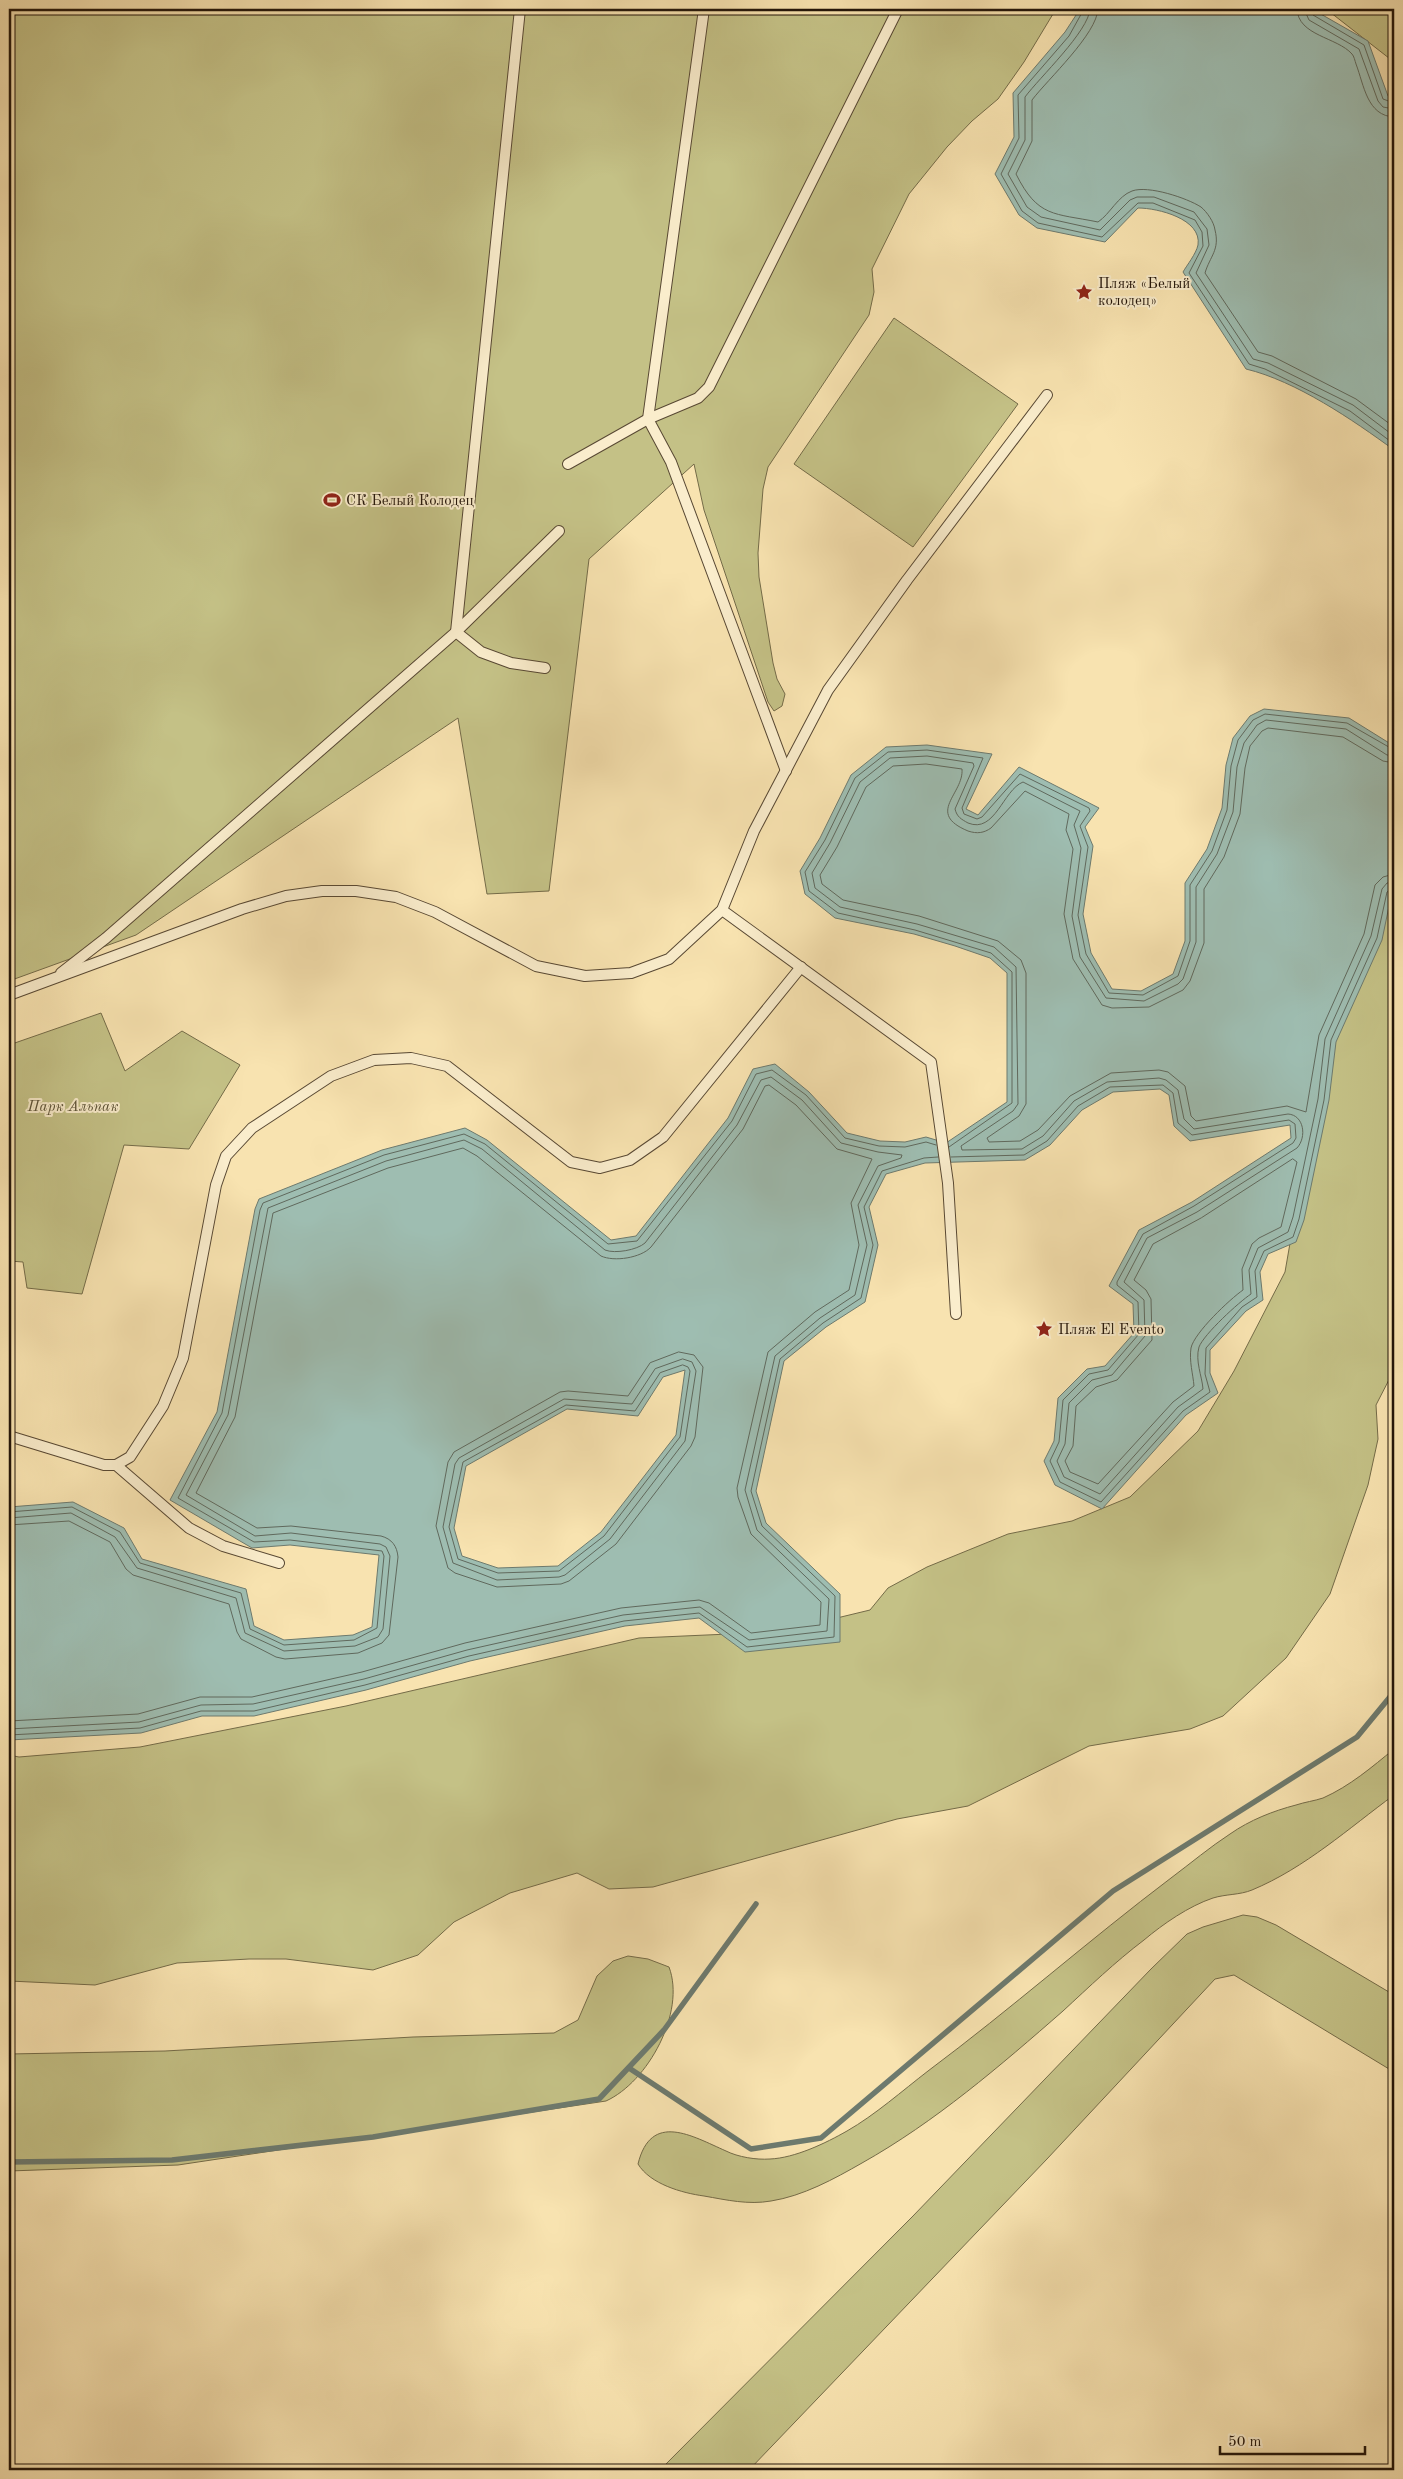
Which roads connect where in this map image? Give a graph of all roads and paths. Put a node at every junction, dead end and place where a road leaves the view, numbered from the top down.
1 (520, 9) edge
2 (704, 9) edge
3 (898, 9) edge
4 (1047, 395) dead end
5 (648, 419) junction
6 (568, 464) dead end
7 (559, 531) dead end
8 (456, 632) junction
9 (544, 668) dead end
10 (786, 771) junction
11 (722, 910) junction
12 (801, 967) junction
13 (54, 978) junction
14 (9, 995) edge
15 (956, 1314) dead end
16 (9, 1436) edge
17 (116, 1465) junction
18 (279, 1562) dead end

1 - 8 lane
2 - 5 lane
3 - 5 lane
4 - 10 lane
5 - 6 lane
5 - 10 lane
7 - 8 lane
8 - 9 lane
8 - 13 lane
10 - 11 lane
11 - 12 lane
11 - 13 lane
12 - 15 lane
12 - 17 lane
13 - 14 lane
16 - 17 lane
17 - 18 lane

